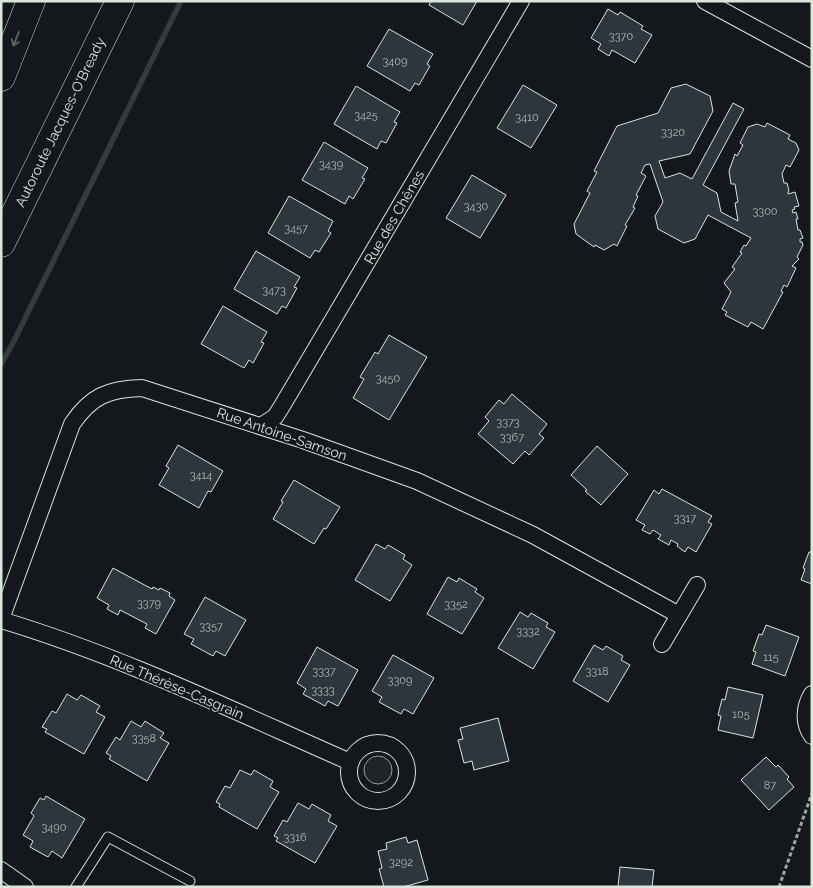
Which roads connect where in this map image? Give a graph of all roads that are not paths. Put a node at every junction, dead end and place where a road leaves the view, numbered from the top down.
1 (31, 1) edge
2 (120, 1) edge
3 (521, 1) edge
4 (705, 1) edge
5 (812, 59) edge
6 (1, 77) edge
7 (1, 243) edge
8 (261, 426) junction
9 (697, 585) dead end
10 (679, 615) junction
11 (1, 620) edge
12 (662, 644) dead end
13 (812, 694) edge
14 (812, 736) edge
15 (350, 762) dead end
16 (1, 870) edge
17 (190, 881) dead end
18 (25, 887) edge
19 (76, 887) edge

1 -> 6 highway
2 - 7 highway, Autoroute Jacques-O'Bready
3 - 8 street, Rue des Chênes
4 - 5 street
8 - 10 street, Rue Antoine-Samson
8 - 11 street, Rue Antoine-Samson
9 - 10 street
10 - 12 street
11 - 15 street, Rue Thérèse-Casgrain
13 - 14 street
16 - 18 street
17 - 19 lane

